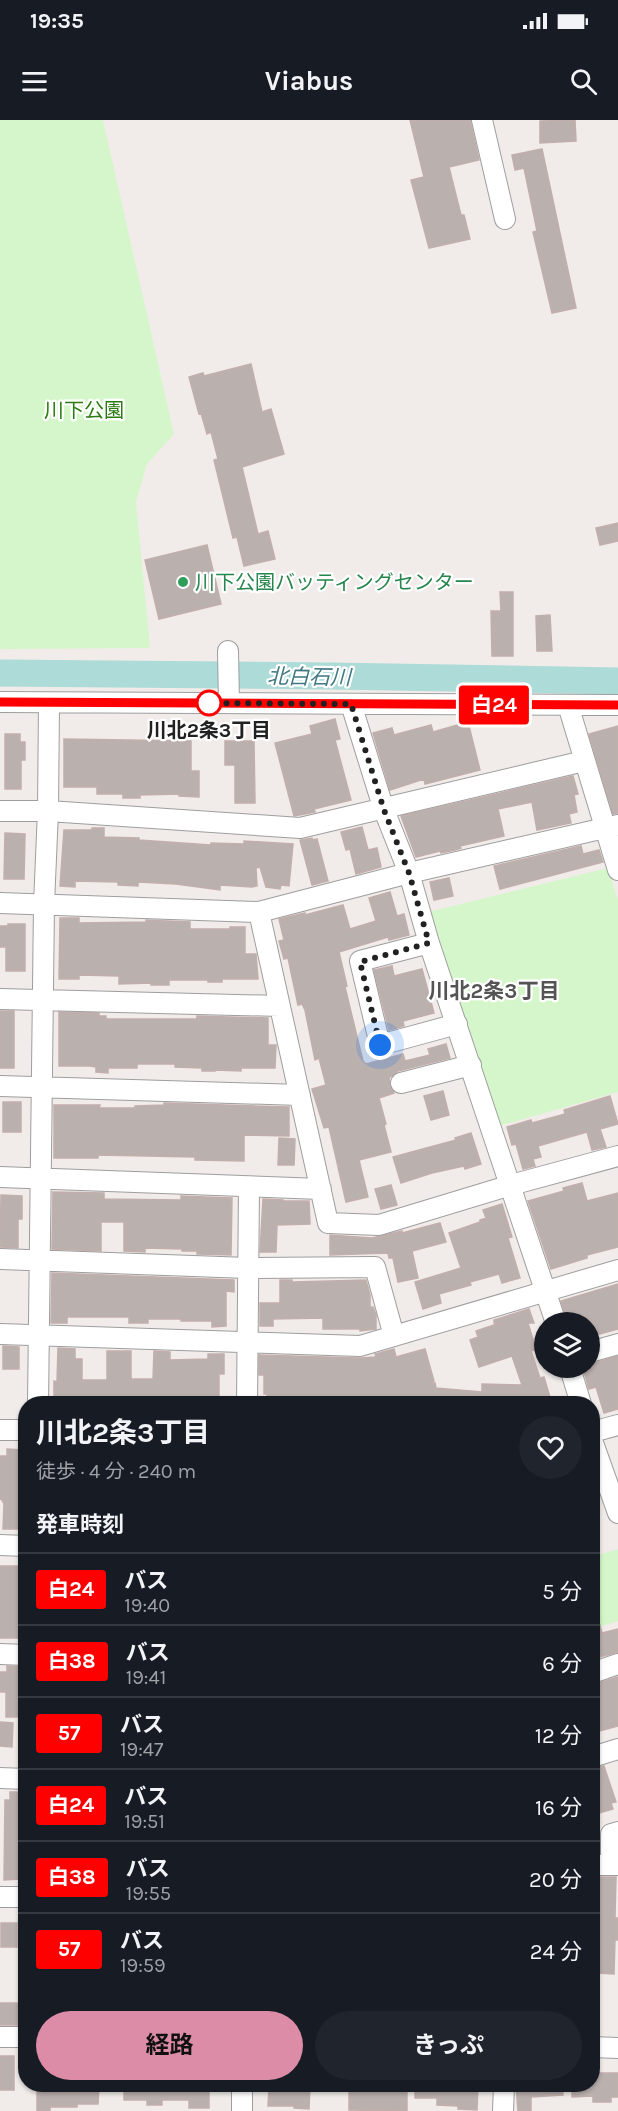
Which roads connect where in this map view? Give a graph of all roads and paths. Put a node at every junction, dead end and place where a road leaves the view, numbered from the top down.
1 (482, 120) edge
2 (505, 219) dead end
3 (228, 656) dead end
4 (229, 698) junction
5 (0, 702) edge
6 (50, 703) junction
7 (351, 704) junction
8 (568, 705) junction
9 (618, 705) edge
10 (584, 761) junction
11 (384, 810) junction
12 (0, 811) edge
13 (48, 811) junction
14 (612, 827) edge
15 (618, 870) edge
16 (409, 873) junction
17 (0, 903) edge
18 (44, 904) junction
19 (259, 912) junction
20 (429, 943) junction
21 (0, 999) edge
22 (43, 1000) junction
23 (280, 1006) junction
24 (457, 1024) junction
25 (471, 1065) junction
26 (401, 1083) dead end
27 (0, 1086) edge
28 (42, 1087) junction
29 (300, 1095) junction
30 (618, 1156) edge
31 (0, 1177) edge
32 (41, 1178) junction
33 (511, 1185) junction
34 (249, 1187) junction
35 (321, 1189) junction
36 (0, 1259) edge
37 (41, 1260) junction
38 (248, 1268) junction
39 (618, 1270) edge
40 (545, 1291) junction
41 (552, 1312) edge
42 (0, 1334) edge
43 (39, 1334) junction
44 (394, 1336) junction
45 (248, 1342) junction
46 (618, 1344) edge
47 (600, 1349) edge
48 (573, 1378) edge
49 (38, 1396) edge
50 (247, 1396) edge
51 (579, 1396) edge
52 (618, 1425) edge
53 (0, 1430) edge
54 (18, 1430) edge
55 (600, 1430) edge
56 (600, 1462) edge
57 (618, 1513) edge
58 (0, 1545) edge
59 (18, 1546) edge
60 (0, 1654) edge
61 (18, 1655) edge
62 (618, 1664) edge
63 (600, 1670) edge
64 (618, 1749) edge
65 (600, 1755) edge
66 (0, 1778) edge
67 (18, 1779) edge
68 (618, 1832) edge
69 (607, 1865) edge
70 (0, 1896) edge
71 (18, 1897) edge
72 (0, 2037) edge
73 (18, 2037) edge
74 (600, 2047) edge
75 (618, 2048) edge
76 (242, 2092) edge
77 (504, 2092) edge
78 (242, 2111) edge
79 (503, 2111) edge

1 - 2 street
3 - 4 street
4 - 6 street
4 - 7 street
5 - 6 street
6 - 13 street
7 - 8 street
7 - 11 street
8 - 9 street
8 - 10 street
10 - 11 street
10 - 14 street
11 - 13 street
11 - 16 street
12 - 13 street
13 - 18 street
14 - 15 street
14 - 16 street
16 - 19 street
16 - 20 street
17 - 18 street
18 - 19 street
18 - 22 street
19 - 23 street
20 - 24 street
20 - 24 street
21 - 22 street
22 - 23 street
22 - 28 street
23 - 29 street
24 - 25 street
25 - 26 street
25 - 33 street
27 - 28 street
28 - 29 street
28 - 32 street
29 - 35 street
30 - 33 street
31 - 32 street
32 - 34 street
32 - 37 street
33 - 35 street
33 - 40 street
34 - 35 street
34 - 38 street
36 - 37 street
37 - 38 street
37 - 43 street
38 - 44 street
38 - 45 street
39 - 40 street
40 - 41 street
40 - 44 street
42 - 43 street
43 - 45 street
43 - 49 street
44 - 45 street
45 - 50 street
46 - 47 street
48 - 51 street
52 - 55 street
53 - 54 street
56 - 57 street
58 - 59 street
60 - 61 street
62 - 63 street
64 - 65 street
66 - 67 street
68 - 69 street
70 - 71 street
72 - 73 street
74 - 75 street
76 - 78 street
77 - 79 street

